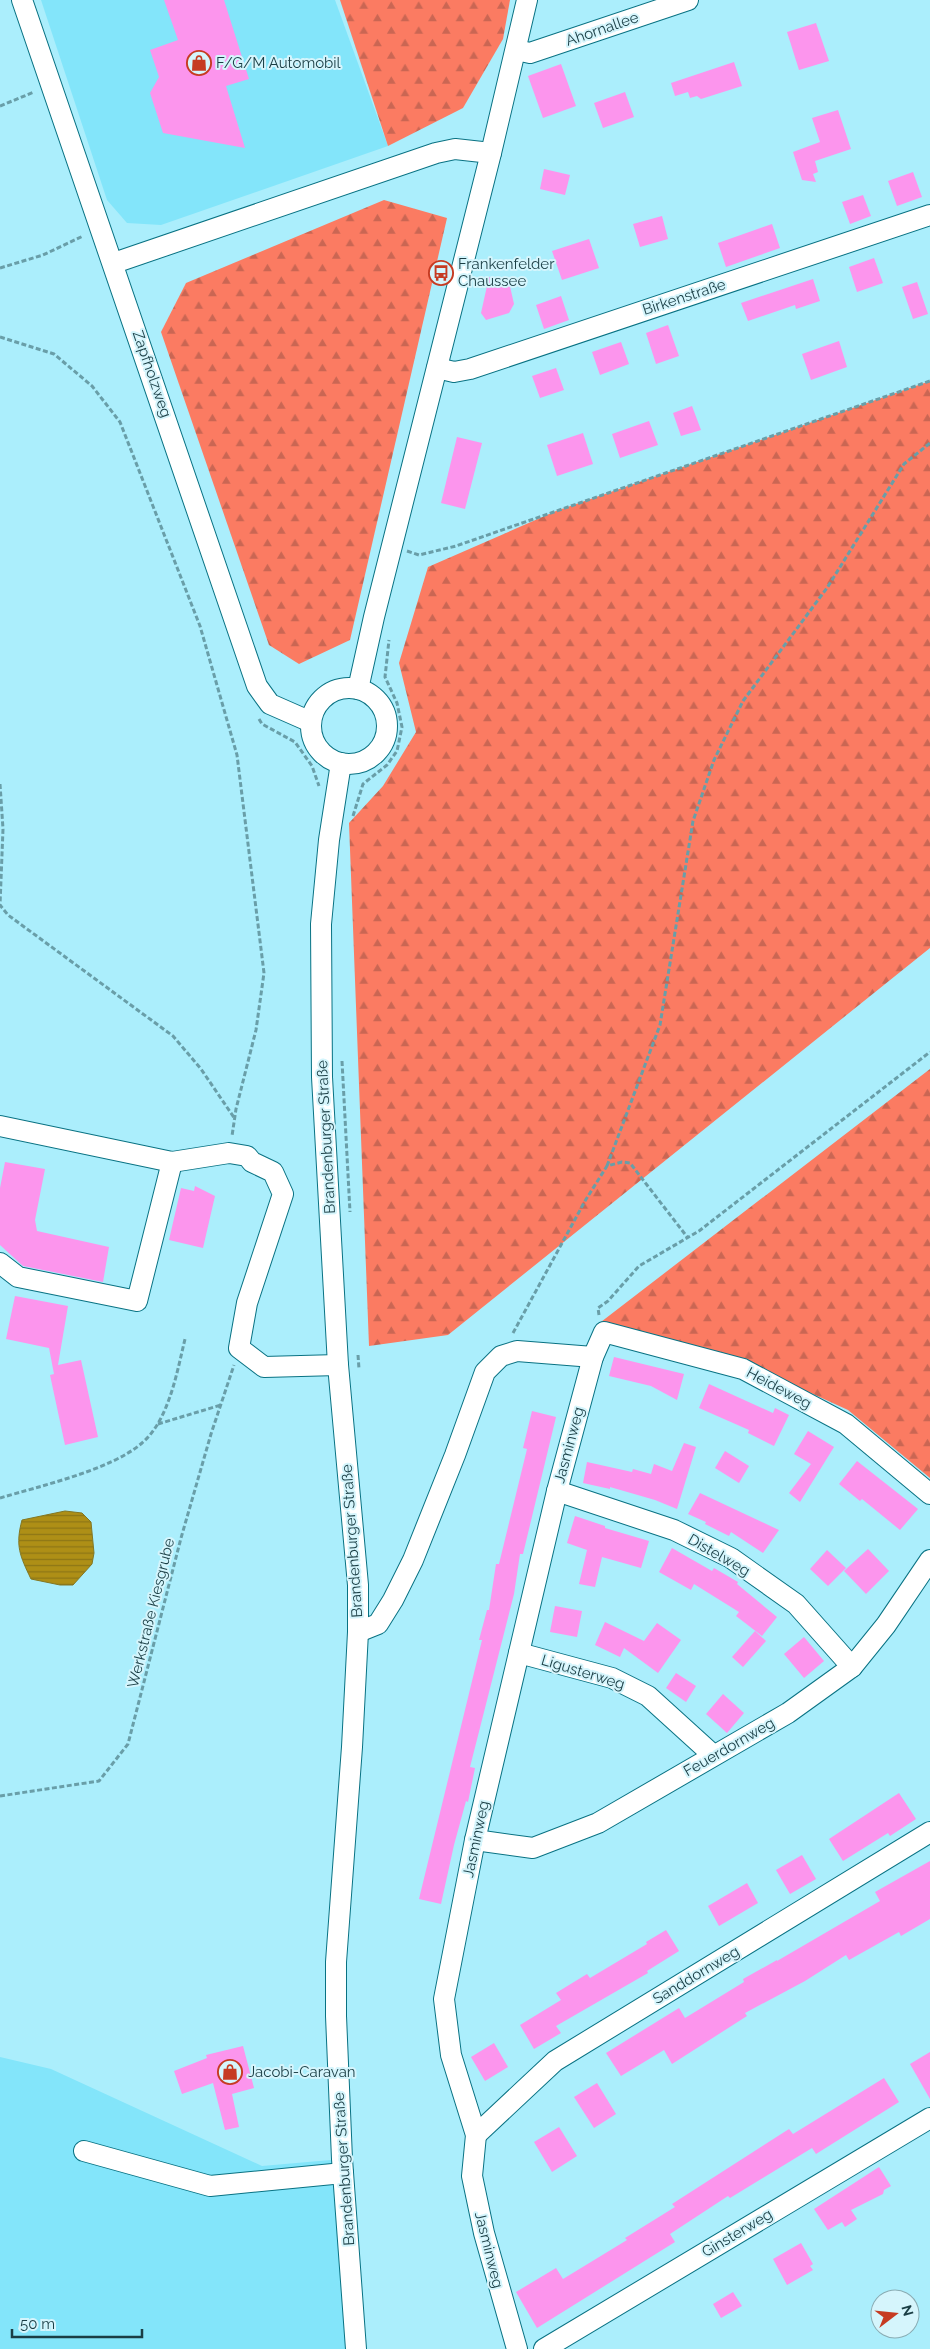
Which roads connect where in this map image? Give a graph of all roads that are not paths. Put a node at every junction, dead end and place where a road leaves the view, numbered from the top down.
1 (22, 0) edge
2 (527, 0) edge
3 (688, 0) edge
4 (516, 50) junction
5 (492, 153) junction
6 (930, 215) edge
7 (114, 263) junction
8 (437, 368) junction
9 (358, 689) junction
10 (311, 722) junction
11 (341, 763) junction
12 (0, 1126) edge
13 (172, 1162) junction
14 (0, 1263) edge
15 (604, 1332) joint
16 (593, 1357) junction
17 (338, 1366) junction
18 (557, 1491) junction
19 (930, 1494) edge
20 (930, 1560) edge
21 (358, 1632) junction
22 (519, 1653) junction
23 (852, 1667) junction
24 (713, 1755) junction
25 (930, 1832) edge
26 (475, 1840) junction
27 (930, 2118) edge
28 (476, 2135) junction
29 (84, 2151) dead end
30 (343, 2173) junction
31 (356, 2349) edge
32 (517, 2349) edge
33 (544, 2349) edge

1 - 7 street, Zapfholzweg
2 - 4 street
3 - 4 street, Ahornallee
4 - 5 street
5 - 7 street
5 - 8 street
6 - 8 street, Birkenstraße
7 - 10 street, Zapfholzweg
8 - 9 street
9 - 10 street
9 - 11 street
10 - 11 street
11 - 17 street, Brandenburger Straße
12 - 13 street
13 - 14 street
13 - 17 street
15 - 16 street, Jasminweg
15 - 19 street, Heideweg
16 - 18 street, Jasminweg
16 - 21 street
17 - 21 street, Brandenburger Straße
18 - 22 street, Jasminweg
18 - 23 street, Distelweg
20 - 23 street, Feuerdornweg
21 - 30 street, Brandenburger Straße
22 - 24 street, Ligusterweg
22 - 26 street, Jasminweg
23 - 24 street, Feuerdornweg
24 - 26 street, Feuerdornweg
25 - 28 street, Sanddornweg
26 - 28 street, Jasminweg
27 - 33 street, Ginsterweg
28 - 32 street, Jasminweg
29 - 30 street
30 - 31 street, Brandenburger Straße

